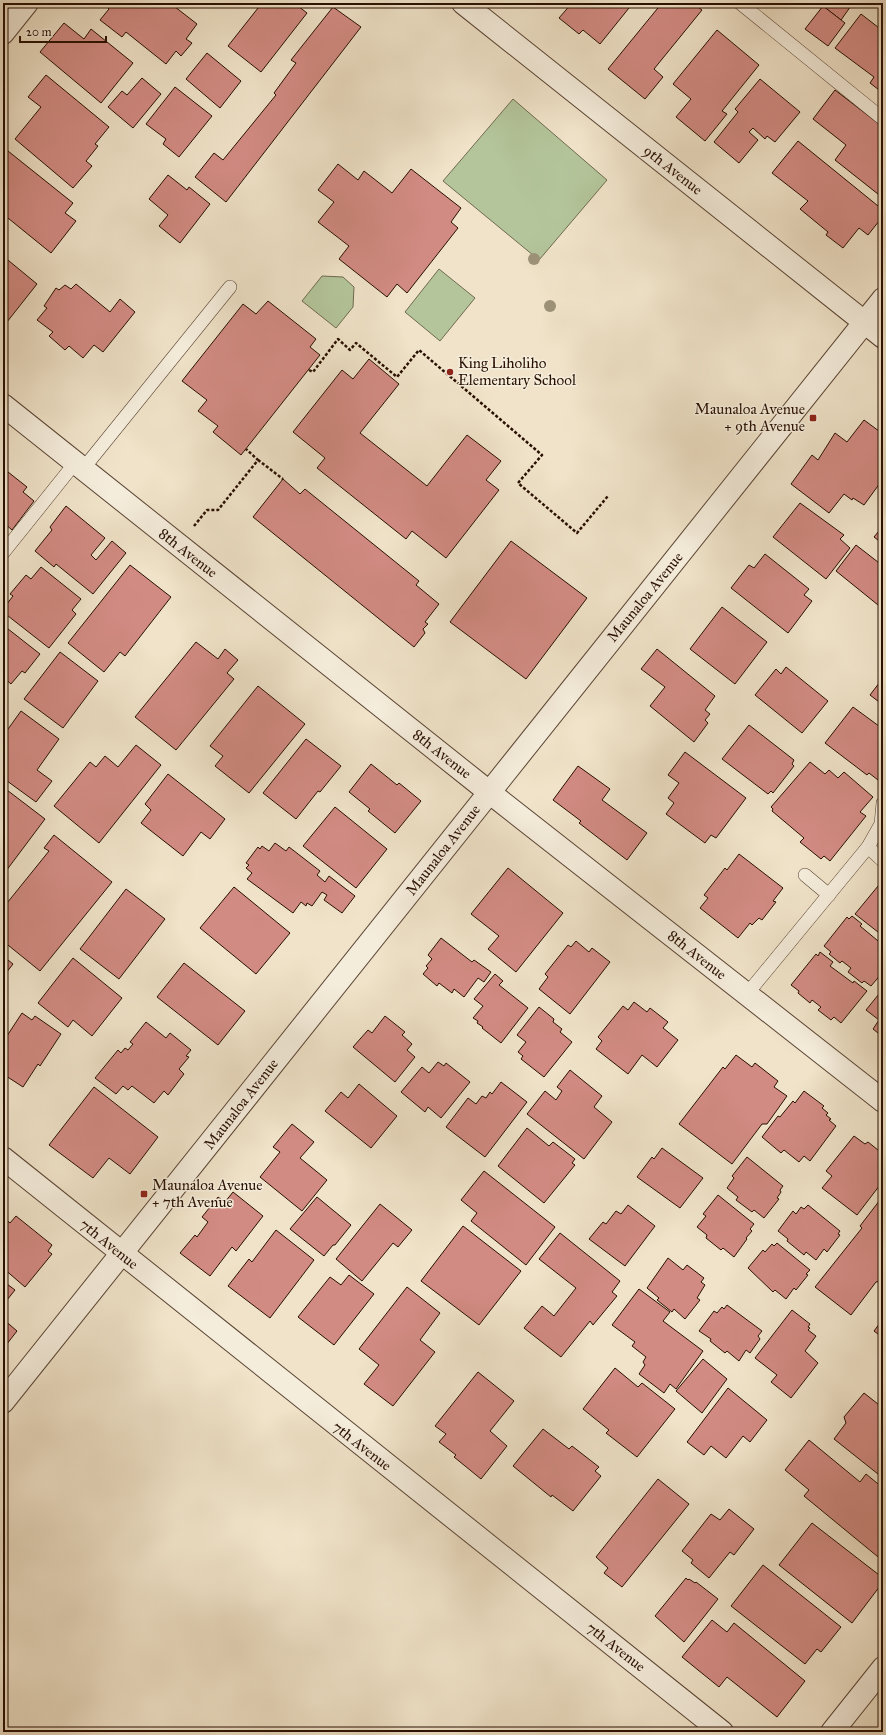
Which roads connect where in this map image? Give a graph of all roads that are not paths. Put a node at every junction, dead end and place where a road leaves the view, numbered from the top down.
1 (27, 3) edge
2 (463, 3) edge
3 (740, 3) edge
4 (3, 33) edge
5 (883, 119) edge
6 (230, 287) dead end
7 (883, 299) edge
8 (864, 323) junction
9 (883, 337) edge
10 (3, 405) edge
11 (79, 466) junction
12 (3, 553) edge
13 (489, 792) junction
14 (883, 803) edge
15 (868, 848) junction
16 (883, 861) edge
17 (805, 875) dead end
18 (829, 896) junction
19 (748, 994) junction
20 (883, 1101) edge
21 (3, 1158) edge
22 (122, 1255) junction
23 (3, 1402) edge
24 (883, 1668) edge
25 (722, 1732) edge
26 (832, 1732) edge

1 - 4 street
2 - 8 street, 9th Avenue
3 - 5 lane
6 - 11 lane
7 - 8 street, Maunaloa Avenue
8 - 9 street, 9th Avenue
8 - 13 street, Maunaloa Avenue
10 - 11 street, 8th Avenue
11 - 12 lane
11 - 13 street, 8th Avenue
13 - 19 street, 8th Avenue
13 - 22 street, Maunaloa Avenue
14 - 15 lane
15 - 16 lane
15 - 18 lane
17 - 18 lane
18 - 19 lane
19 - 20 street, 8th Avenue
21 - 22 street, 7th Avenue
22 - 23 street, Maunaloa Avenue
22 - 25 street, 7th Avenue
24 - 26 street

